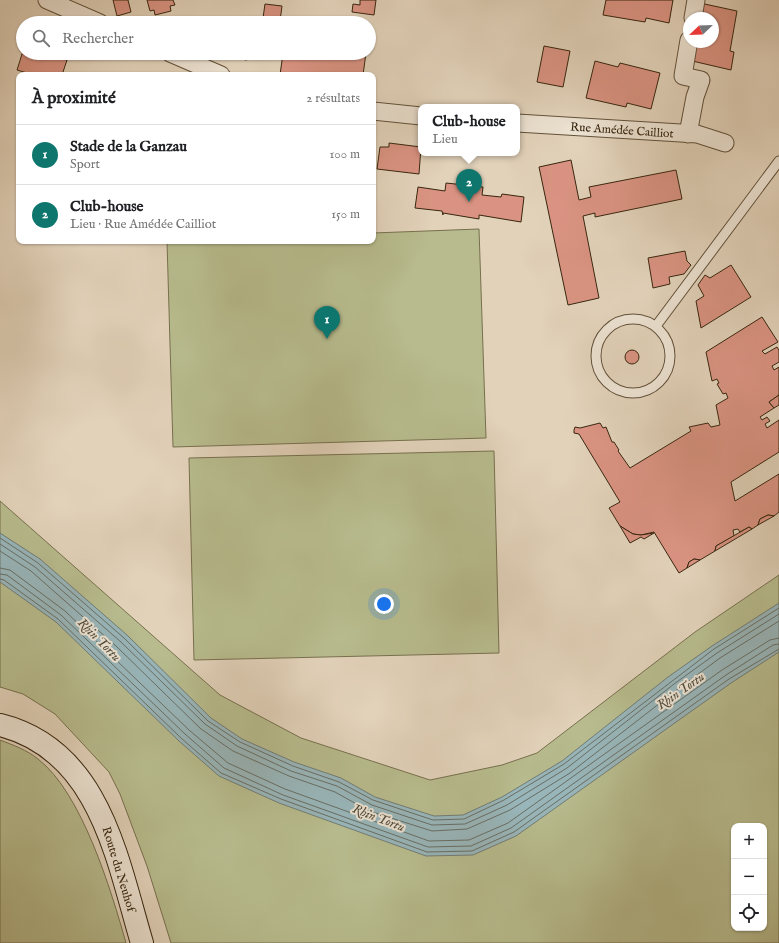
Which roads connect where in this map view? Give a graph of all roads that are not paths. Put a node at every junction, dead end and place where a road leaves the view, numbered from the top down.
1 (47, 0) edge
2 (696, 0) edge
3 (694, 12) edge
4 (84, 16) edge
5 (688, 48) edge
6 (186, 60) edge
7 (214, 72) edge
8 (376, 111) edge
9 (418, 116) edge
10 (520, 123) edge
11 (688, 134) junction
12 (725, 143) dead end
13 (779, 161) edge
14 (656, 326) junction
15 (0, 725) edge
16 (142, 943) edge

1 - 4 street
2 - 3 street
5 - 11 street
6 - 7 street
8 - 9 street
10 - 11 street, Rue Amédée Cailliot
11 - 12 street, Rue Amédée Cailliot
13 - 14 lane
14 - 14 lane
15 - 16 street, Route du Neuhof

